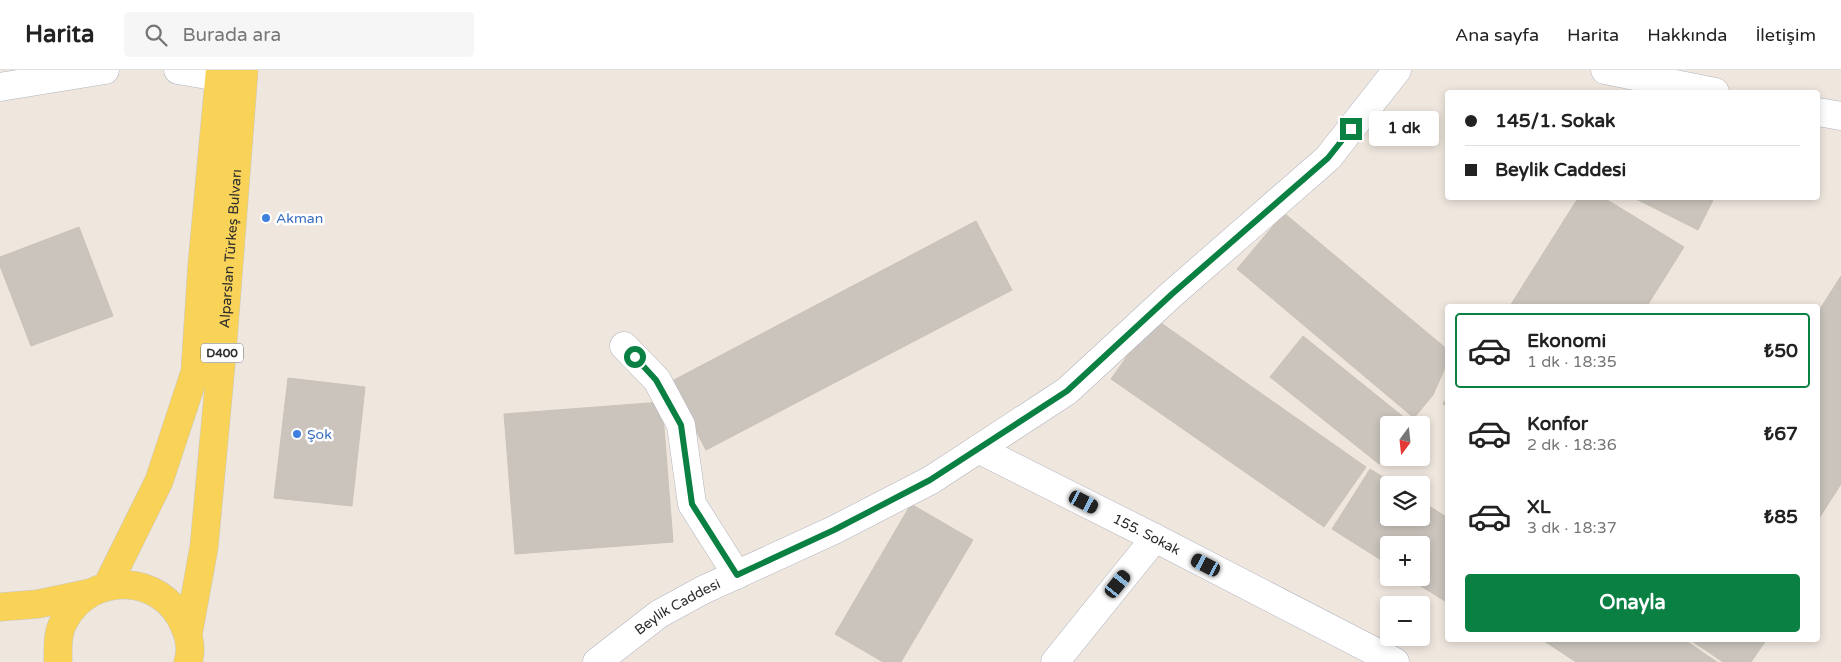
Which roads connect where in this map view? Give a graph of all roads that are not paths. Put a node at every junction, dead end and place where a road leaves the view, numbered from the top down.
1 (105, 70) edge
2 (178, 70) edge
3 (1396, 70) edge
4 (1604, 70) edge
5 (228, 72) edge
6 (0, 87) edge
7 (1706, 90) edge
8 (1820, 112) edge
9 (1841, 116) edge
10 (624, 346) dead end
11 (978, 449) junction
12 (1155, 538) junction
13 (737, 575) junction
14 (98, 589) junction
15 (0, 606) edge
16 (188, 649) edge
17 (58, 662) edge
18 (598, 662) edge
19 (1055, 662) edge
20 (1395, 662) edge

1 - 6 street
2 - 5 street
3 - 11 street, Beylik Caddesi
4 - 7 street
5 - 14 main road, Alparslan Türkeş Bulvarı / D400
5 - 16 main road, Alparslan Türkeş Bulvarı / D400
8 - 9 street
10 - 13 street
11 - 12 street, 155. Sokak
11 - 13 street, Beylik Caddesi
12 - 19 street
12 - 20 street, 155. Sokak
13 - 18 street, Beylik Caddesi
14 - 15 main road
14 - 16 main road, D400
14 - 17 main road, D400

